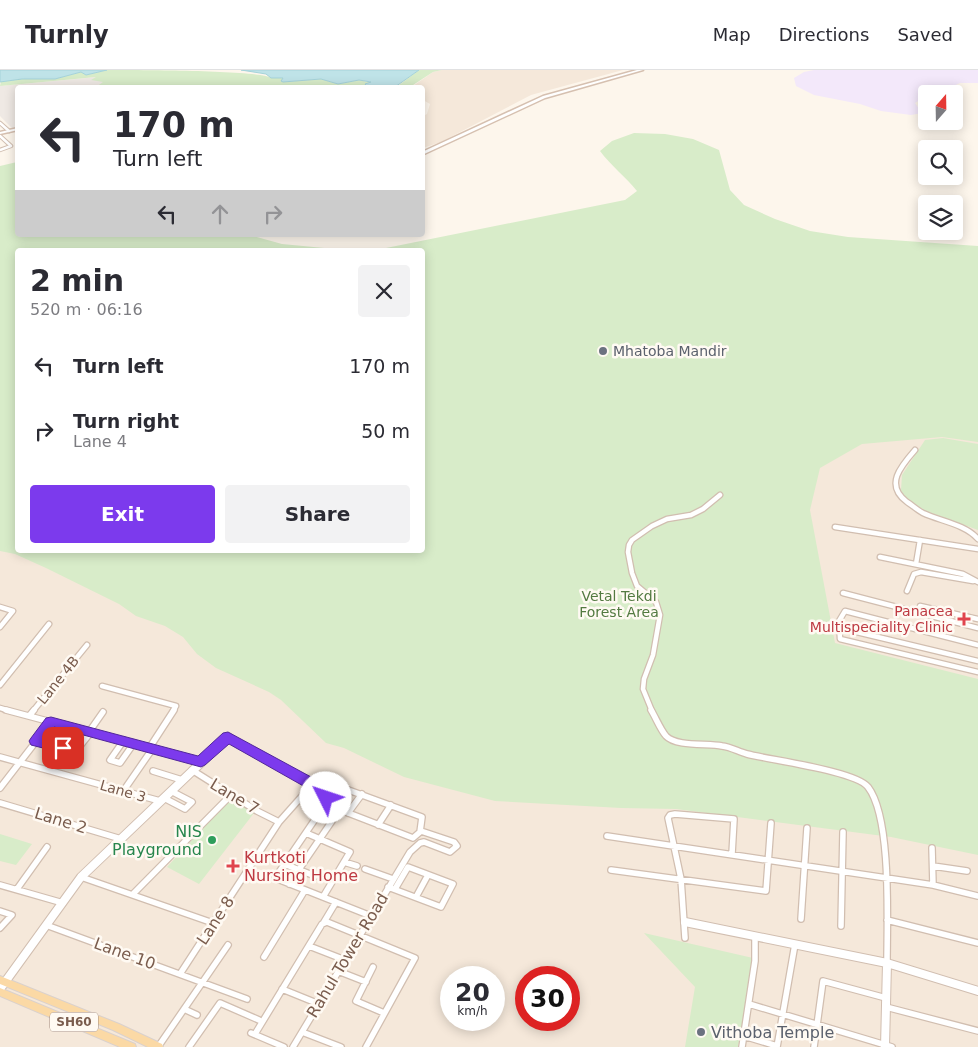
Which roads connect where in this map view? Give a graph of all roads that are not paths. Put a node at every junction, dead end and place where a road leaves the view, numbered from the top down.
1 (641, 70) edge
2 (0, 122) edge
3 (15, 130) edge
4 (9, 131) junction
5 (0, 134) edge
6 (0, 150) edge
7 (425, 153) edge
8 (915, 450) dead end
9 (720, 495) dead end
10 (835, 527) dead end
11 (978, 539) edge
12 (920, 540) junction
13 (978, 549) edge
14 (880, 557) dead end
15 (916, 564) junction
16 (978, 582) edge
17 (907, 591) dead end
18 (843, 593) dead end
19 (920, 606) dead end
20 (0, 607) edge
21 (978, 619) edge
22 (50, 624) dead end
23 (0, 627) edge
24 (840, 628) junction
25 (978, 628) edge
26 (86, 645) dead end
27 (978, 645) edge
28 (978, 662) edge
29 (978, 672) edge
30 (0, 685) edge
31 (102, 686) dead end
32 (0, 708) edge
33 (103, 712) dead end
34 (29, 716) junction
35 (51, 722) junction
36 (82, 730) junction
37 (90, 732) junction
38 (228, 737) joint
39 (124, 740) junction
40 (36, 741) junction
41 (134, 743) junction
42 (63, 748) dead end
43 (151, 748) junction
44 (1, 759) edge
45 (20, 762) junction
46 (201, 762) junction
47 (192, 770) junction
48 (153, 771) dead end
49 (182, 780) junction
50 (0, 788) edge
51 (124, 790) junction
52 (171, 790) junction
53 (231, 794) junction
54 (362, 794) junction
55 (303, 795) dead end
56 (326, 798) dead end
57 (161, 799) junction
58 (0, 803) edge
59 (392, 805) junction
60 (320, 812) dead end
61 (348, 813) junction
62 (332, 821) dead end
63 (278, 822) junction
64 (772, 823) dead end
65 (378, 825) junction
66 (807, 828) dead end
67 (421, 831) junction
68 (843, 832) dead end
69 (306, 833) junction
70 (607, 836) dead end
71 (121, 839) junction
72 (320, 839) junction
73 (673, 845) junction
74 (47, 847) dead end
75 (932, 848) dead end
76 (732, 854) junction
77 (769, 860) junction
78 (344, 862) junction
79 (284, 864) junction
80 (357, 866) dead end
81 (806, 866) junction
82 (933, 866) junction
83 (365, 869) dead end
84 (298, 870) junction
85 (611, 870) dead end
86 (843, 871) junction
87 (967, 871) dead end
88 (315, 876) dead end
89 (428, 876) junction
90 (81, 877) junction
91 (887, 878) junction
92 (393, 879) junction
93 (681, 879) junction
94 (289, 884) junction
95 (0, 885) edge
96 (934, 886) junction
97 (388, 887) junction
98 (395, 889) junction
99 (17, 890) junction
100 (305, 890) junction
101 (133, 894) junction
102 (978, 896) edge
103 (323, 897) junction
104 (416, 897) junction
105 (63, 902) junction
106 (336, 902) junction
107 (0, 911) edge
108 (371, 916) junction
109 (801, 919) dead end
110 (887, 920) junction
111 (324, 922) junction
112 (685, 922) junction
113 (213, 924) junction
114 (46, 925) junction
115 (841, 926) dead end
116 (0, 928) edge
117 (359, 935) junction
118 (755, 937) junction
119 (685, 938) dead end
120 (978, 943) edge
121 (795, 944) junction
122 (228, 945) dead end
123 (309, 946) junction
124 (264, 957) dead end
125 (345, 960) junction
126 (887, 963) junction
127 (373, 967) dead end
128 (338, 971) junction
129 (180, 974) junction
130 (203, 982) junction
131 (366, 982) junction
132 (1, 986) edge
133 (282, 989) junction
134 (978, 990) edge
135 (247, 998) dead end
136 (886, 998) junction
137 (319, 1004) junction
138 (748, 1004) junction
139 (886, 1007) junction
140 (184, 1009) junction
141 (384, 1013) junction
142 (783, 1013) junction
143 (197, 1015) dead end
144 (259, 1020) dead end
145 (818, 1024) junction
146 (978, 1031) edge
147 (302, 1032) junction
148 (744, 1036) junction
149 (113, 1043) edge
150 (887, 1046) edge
151 (131, 1047) edge
152 (158, 1047) edge
153 (189, 1047) edge
154 (284, 1047) edge
155 (293, 1047) edge
156 (341, 1047) edge
157 (366, 1047) edge
158 (742, 1047) edge
159 (777, 1047) edge
160 (814, 1047) edge

1 - 7 main road
2 - 4 street
3 - 4 main road
4 - 5 main road
5 - 6 street
8 - 11 street
9 - 91 street
10 - 12 street
12 - 13 street
12 - 15 street
14 - 15 street
15 - 16 street
16 - 17 street
18 - 25 street
19 - 21 street
20 - 23 street
22 - 30 street
24 - 27 street
24 - 28 street
24 - 29 street
26 - 34 street, Lane 4B
31 - 43 street
32 - 34 street
33 - 37 street
34 - 35 street
35 - 36 street
35 - 40 street
36 - 37 street
36 - 37 street
37 - 39 street
38 - 46 street
38 - 56 street
39 - 41 street
39 - 41 street
40 - 42 street
40 - 45 street
41 - 43 street
43 - 46 street
43 - 51 street
44 - 45 street, Lane 3
45 - 50 street
45 - 51 street, Lane 3
46 - 47 street
47 - 49 street
47 - 53 street, Lane 7
48 - 49 street
49 - 52 street
51 - 57 street, Lane 3
52 - 57 street
52 - 57 street, Lane 3
53 - 63 street, Lane 7
53 - 101 street
54 - 59 street
54 - 61 street
54 - 61 street
55 - 63 street, Lane 8
57 - 71 street
58 - 71 street, Lane 2
59 - 65 street
59 - 67 street
60 - 69 street
61 - 65 street
62 - 72 street
63 - 113 street, Lane 8
64 - 77 street
65 - 67 street
66 - 81 street
67 - 92 street, Rahul Tower Road
68 - 86 street
69 - 72 street
69 - 79 street
70 - 73 street
71 - 90 street
72 - 78 street
72 - 84 street
73 - 76 street
73 - 76 street
73 - 93 street
74 - 99 street
75 - 82 street
76 - 77 street
77 - 81 street
77 - 93 street
78 - 80 street
78 - 103 street
79 - 84 street
79 - 94 street
81 - 86 street
81 - 109 street
82 - 87 street
82 - 96 street
83 - 92 street
84 - 88 street
84 - 94 street
85 - 93 street
86 - 91 street
86 - 115 street
89 - 98 street
89 - 104 street
89 - 104 street
90 - 101 street
90 - 105 street
91 - 96 street
91 - 110 street
92 - 97 street, Rahul Tower Road
93 - 112 street
94 - 100 street
95 - 99 street
96 - 102 street
97 - 98 street
97 - 108 street, Rahul Tower Road
98 - 104 street
99 - 105 street
100 - 103 street
100 - 124 street
101 - 113 street
103 - 106 street
105 - 114 street
106 - 108 street
106 - 111 street
107 - 116 street
108 - 117 street, Rahul Tower Road
110 - 120 street
110 - 126 street
111 - 117 street
111 - 123 street
112 - 118 street
112 - 119 street
113 - 129 street, Lane 8
114 - 129 street, Lane 10
114 - 132 street
117 - 125 street, Rahul Tower Road
117 - 141 street
118 - 121 street
118 - 138 street
121 - 126 street
121 - 142 street
122 - 130 street
123 - 125 street
123 - 133 street
125 - 128 street, Rahul Tower Road
126 - 134 street
126 - 136 street
127 - 131 street
128 - 131 street
128 - 137 street, Rahul Tower Road
129 - 130 street, Lane 10
130 - 135 street, Lane 10
130 - 140 street
131 - 141 street
132 - 149 main road, SH60
132 - 152 main road, SH60
133 - 137 street
133 - 154 street
136 - 139 street
136 - 145 street
137 - 147 street, Rahul Tower Road
138 - 142 street
138 - 148 street
139 - 146 street
139 - 150 street
140 - 143 street
140 - 152 street
141 - 157 street
142 - 145 street
142 - 159 street
144 - 153 street
145 - 150 street
145 - 160 street
147 - 155 street, Rahul Tower Road
147 - 156 street
148 - 158 street
148 - 159 street
149 - 151 main road, SH60

